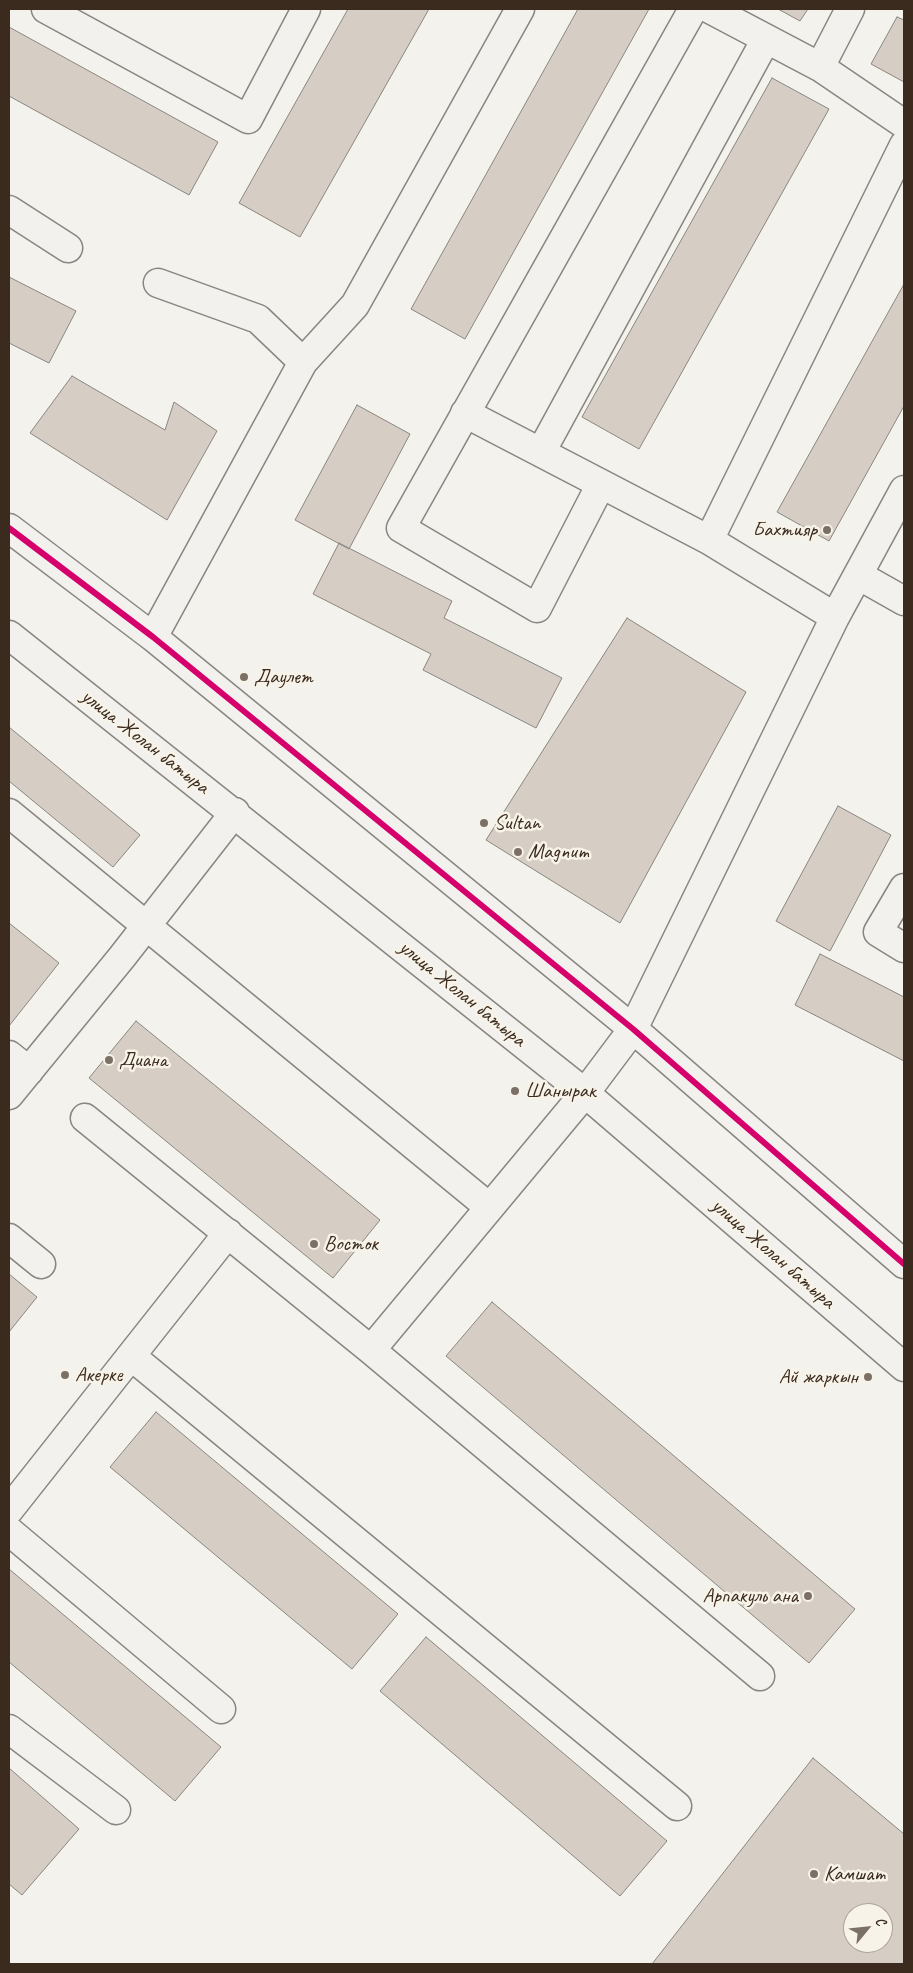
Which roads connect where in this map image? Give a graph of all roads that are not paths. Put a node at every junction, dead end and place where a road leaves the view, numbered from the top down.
1 (46, 9) edge
2 (306, 9) edge
3 (520, 9) edge
4 (694, 9) edge
5 (710, 9) edge
6 (850, 9) edge
7 (766, 39) junction
8 (820, 67) junction
9 (904, 124) edge
10 (904, 145) edge
11 (9, 210) edge
12 (68, 248) dead end
13 (158, 283) dead end
14 (303, 362) junction
15 (465, 413) junction
16 (541, 452) junction
17 (601, 484) junction
18 (904, 490) edge
19 (9, 528) edge
20 (709, 540) junction
21 (858, 575) junction
22 (904, 601) edge
23 (835, 617) junction
24 (9, 635) edge
25 (153, 637) junction
26 (234, 812) junction
27 (9, 813) edge
28 (904, 888) edge
29 (146, 927) junction
30 (904, 948) edge
31 (633, 1029) junction
32 (19, 1062) edge
33 (585, 1092) junction
34 (9, 1095) edge
35 (85, 1118) dead end
36 (489, 1207) junction
37 (228, 1233) junction
38 (9, 1238) edge
39 (41, 1264) dead end
40 (904, 1264) edge
41 (370, 1350) junction
42 (131, 1356) junction
43 (904, 1367) edge
44 (9, 1510) edge
45 (9, 1531) edge
46 (760, 1676) dead end
47 (221, 1709) dead end
48 (9, 1730) edge
49 (677, 1806) dead end
50 (116, 1810) dead end

1 - 2 street
3 - 14 street
4 - 15 street
5 - 7 street
6 - 8 street
7 - 8 street
7 - 16 street
8 - 9 street
10 - 20 street
11 - 12 street
13 - 14 street
14 - 25 street
15 - 16 street
15 - 17 street
16 - 17 street
17 - 20 street
18 - 21 street
19 - 25 street
20 - 23 street
21 - 22 street
21 - 23 street
23 - 31 street
24 - 26 street, улица Жолан батыра
25 - 31 street
26 - 29 street
26 - 33 street, улица Жолан батыра
27 - 29 street
28 - 30 street
29 - 32 street
29 - 36 street
31 - 33 street
31 - 40 street
32 - 34 street
33 - 36 street
33 - 43 street, улица Жолан батыра
35 - 37 street
36 - 41 street
37 - 41 street
37 - 42 street
38 - 39 street
41 - 46 street
42 - 44 street
42 - 49 street
45 - 47 street
48 - 50 street

